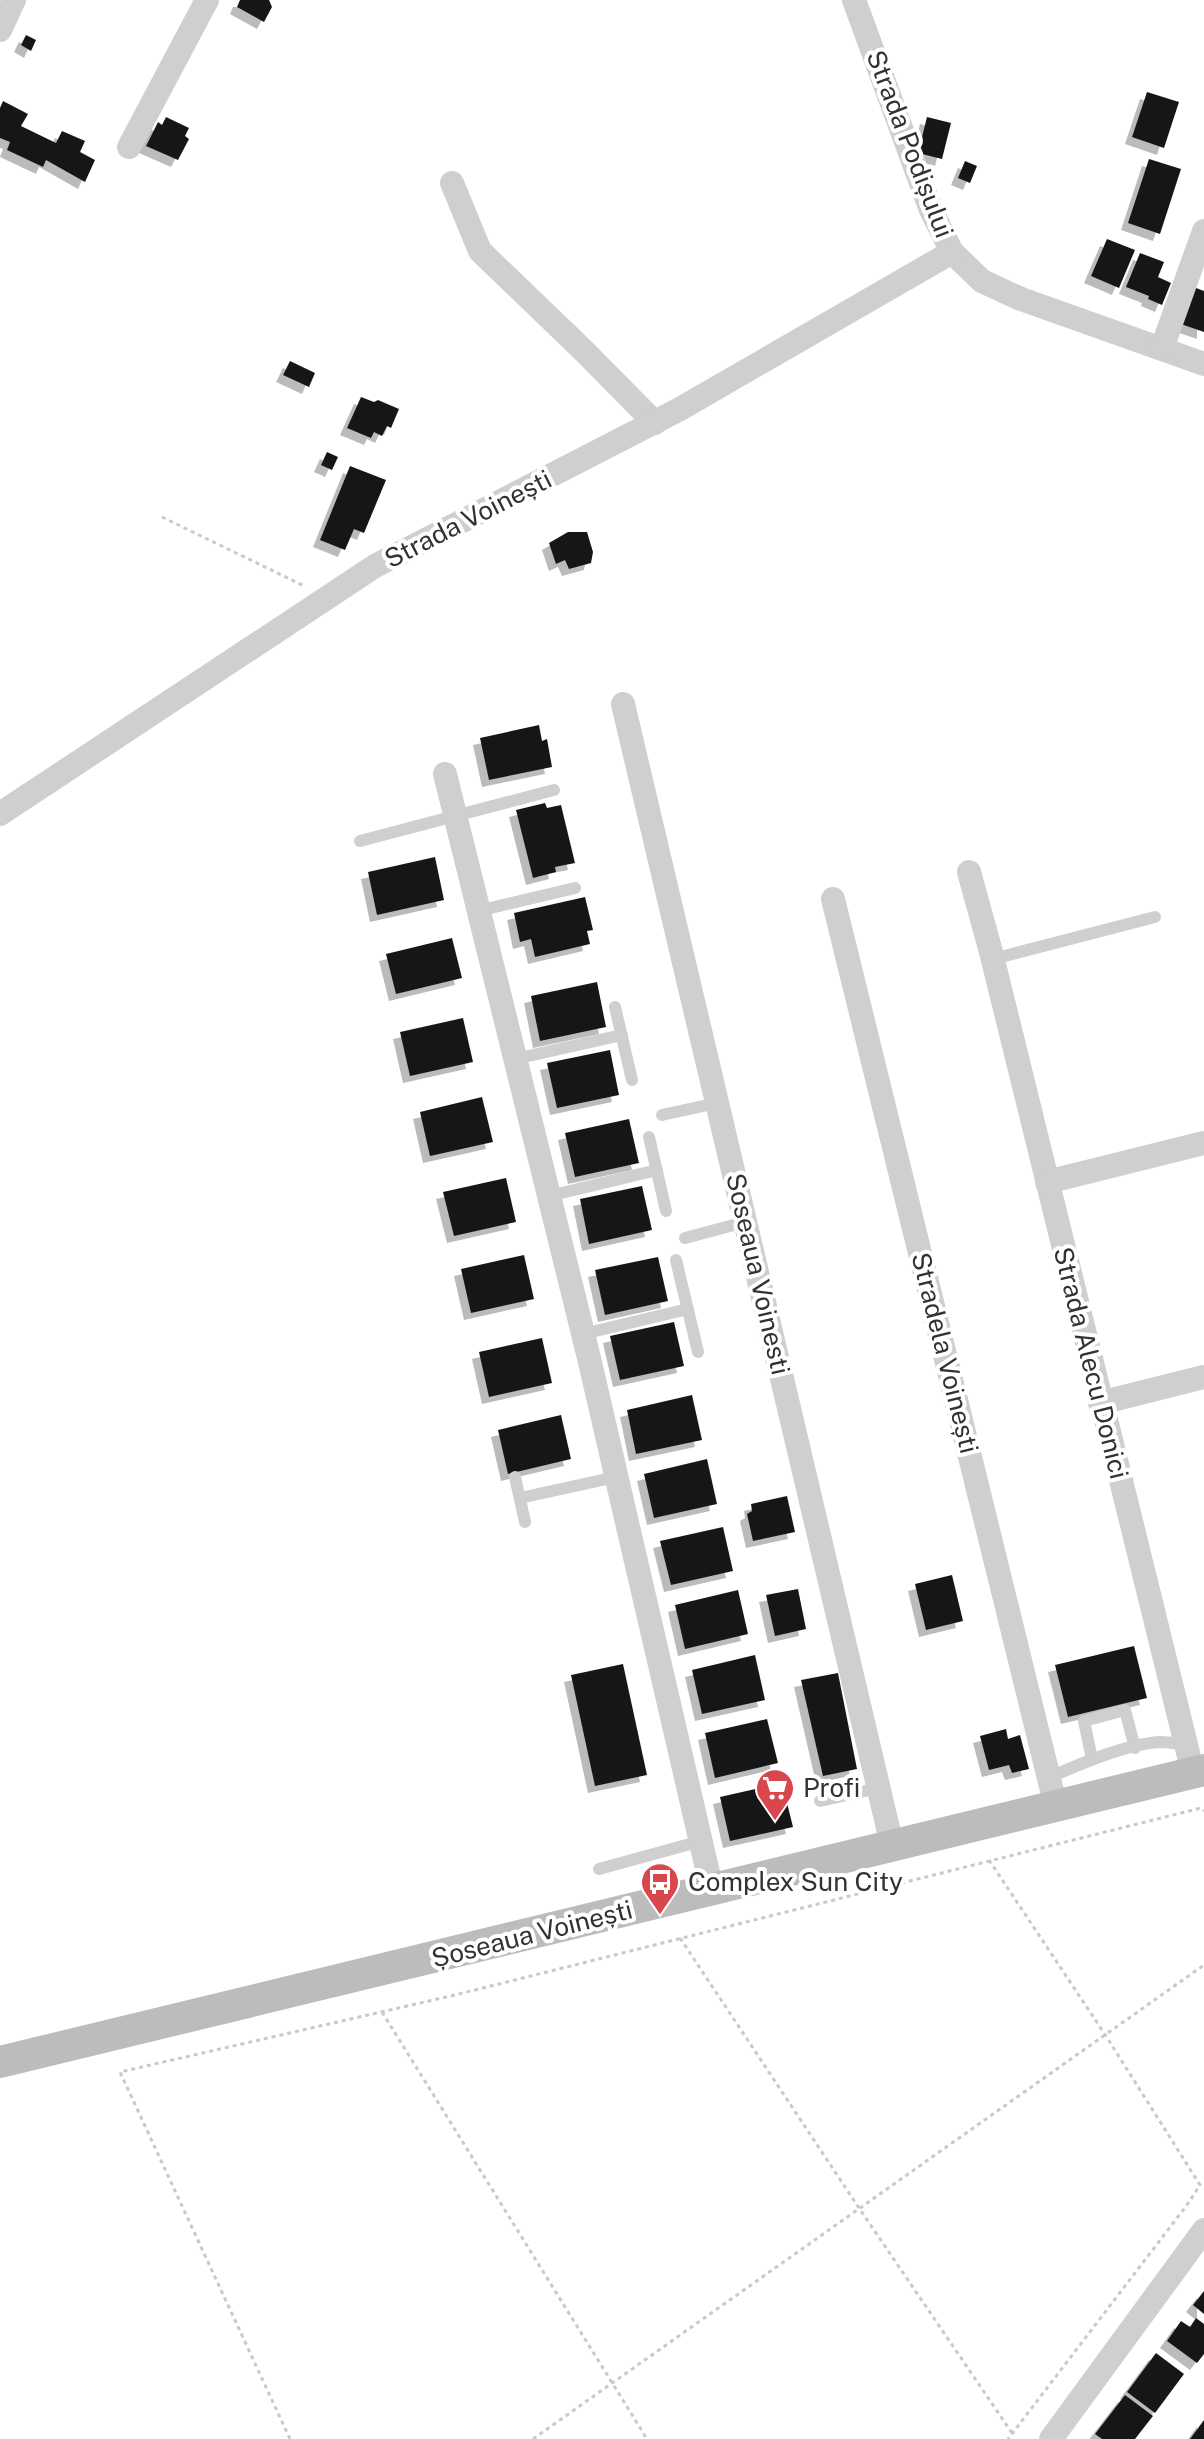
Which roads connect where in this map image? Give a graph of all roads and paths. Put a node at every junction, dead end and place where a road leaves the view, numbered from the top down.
1 (14, 0) edge
2 (207, 0) edge
3 (854, 0) edge
4 (0, 30) edge
5 (129, 147) dead end
6 (452, 183) dead end
7 (1204, 231) edge
8 (952, 252) junction
9 (1162, 348) junction
10 (1204, 364) edge
11 (655, 423) junction
12 (162, 517) dead end
13 (329, 598) junction
14 (623, 704) dead end
15 (445, 774) dead end
16 (554, 790) dead end
17 (0, 814) edge
18 (455, 816) junction
19 (360, 841) dead end
20 (969, 872) dead end
21 (575, 888) dead end
22 (833, 899) dead end
23 (478, 911) junction
24 (1155, 917) dead end
25 (992, 955) junction
26 (615, 1007) dead end
27 (622, 1035) junction
28 (515, 1059) junction
29 (632, 1080) dead end
30 (717, 1103) junction
31 (662, 1115) dead end
32 (649, 1137) dead end
33 (1204, 1143) edge
34 (657, 1170) junction
35 (1047, 1182) junction
36 (549, 1196) junction
37 (666, 1211) dead end
38 (745, 1222) junction
39 (685, 1238) dead end
40 (676, 1260) dead end
41 (688, 1309) junction
42 (583, 1334) junction
43 (698, 1352) dead end
44 (1204, 1377) edge
45 (1100, 1403) junction
46 (515, 1477) dead end
47 (616, 1477) junction
48 (520, 1498) junction
49 (525, 1522) dead end
50 (1135, 1748) junction
51 (1092, 1759) junction
52 (1194, 1763) edge
53 (879, 1788) junction
54 (1052, 1792) junction
55 (820, 1801) dead end
56 (1204, 1811) edge
57 (701, 1841) junction
58 (892, 1845) junction
59 (989, 1860) junction
60 (599, 1869) dead end
61 (712, 1890) junction
62 (680, 1938) junction
63 (1204, 1965) edge
64 (382, 2012) junction
65 (1106, 2036) junction
66 (0, 2062) edge
67 (859, 2208) junction
68 (1204, 2230) edge
69 (613, 2382) junction
70 (1012, 2433) junction
71 (290, 2439) edge
72 (533, 2439) edge
73 (647, 2439) edge
74 (1008, 2439) edge
75 (1051, 2439) edge

1 - 4 street
2 - 5 street
3 - 8 street, Strada Podișului
6 - 11 street
7 - 9 street
8 - 9 street, Strada Podișului
8 - 11 street, Strada Voinești
9 - 10 street, Strada Podișului
11 - 13 street, Strada Voinești
12 - 13 path
13 - 17 street, Strada Voinești
14 - 30 street, Soseaua Voinesti
15 - 18 street
16 - 18 lane
18 - 19 lane
18 - 23 street
20 - 25 street, Strada Alecu Donici
21 - 23 lane
22 - 54 street, Stradela Voinești
23 - 28 street
24 - 25 lane
25 - 35 street, Strada Alecu Donici
26 - 27 lane
27 - 28 lane
27 - 29 lane
28 - 36 street
30 - 31 lane
30 - 38 street, Soseaua Voinesti
32 - 34 lane
33 - 35 street
34 - 36 lane
34 - 37 lane
35 - 45 street, Strada Alecu Donici
36 - 42 street
38 - 39 lane
38 - 53 street, Soseaua Voinesti
40 - 41 lane
41 - 42 lane
41 - 43 lane
42 - 47 street
44 - 45 street
45 - 52 street, Strada Alecu Donici
46 - 48 lane
47 - 48 lane
47 - 57 street
48 - 49 lane
50 - 51 lane
50 - 51 lane
50 - 52 lane
51 - 54 lane
52 - 54 main road, Șoseaua Voinești
53 - 55 lane
53 - 58 street, Soseaua Voinesti
54 - 58 main road, Șoseaua Voinești
56 - 59 path
57 - 60 lane
57 - 61 street
58 - 61 main road, Șoseaua Voinești
59 - 62 path
59 - 65 path
61 - 66 main road, Șoseaua Voinești
62 - 64 path
62 - 67 path
63 - 65 path
64 - 69 path
64 - 71 path
65 - 67 path
65 - 70 path
67 - 69 path
67 - 70 path
68 - 75 street
69 - 72 path
69 - 73 path
70 - 74 path

